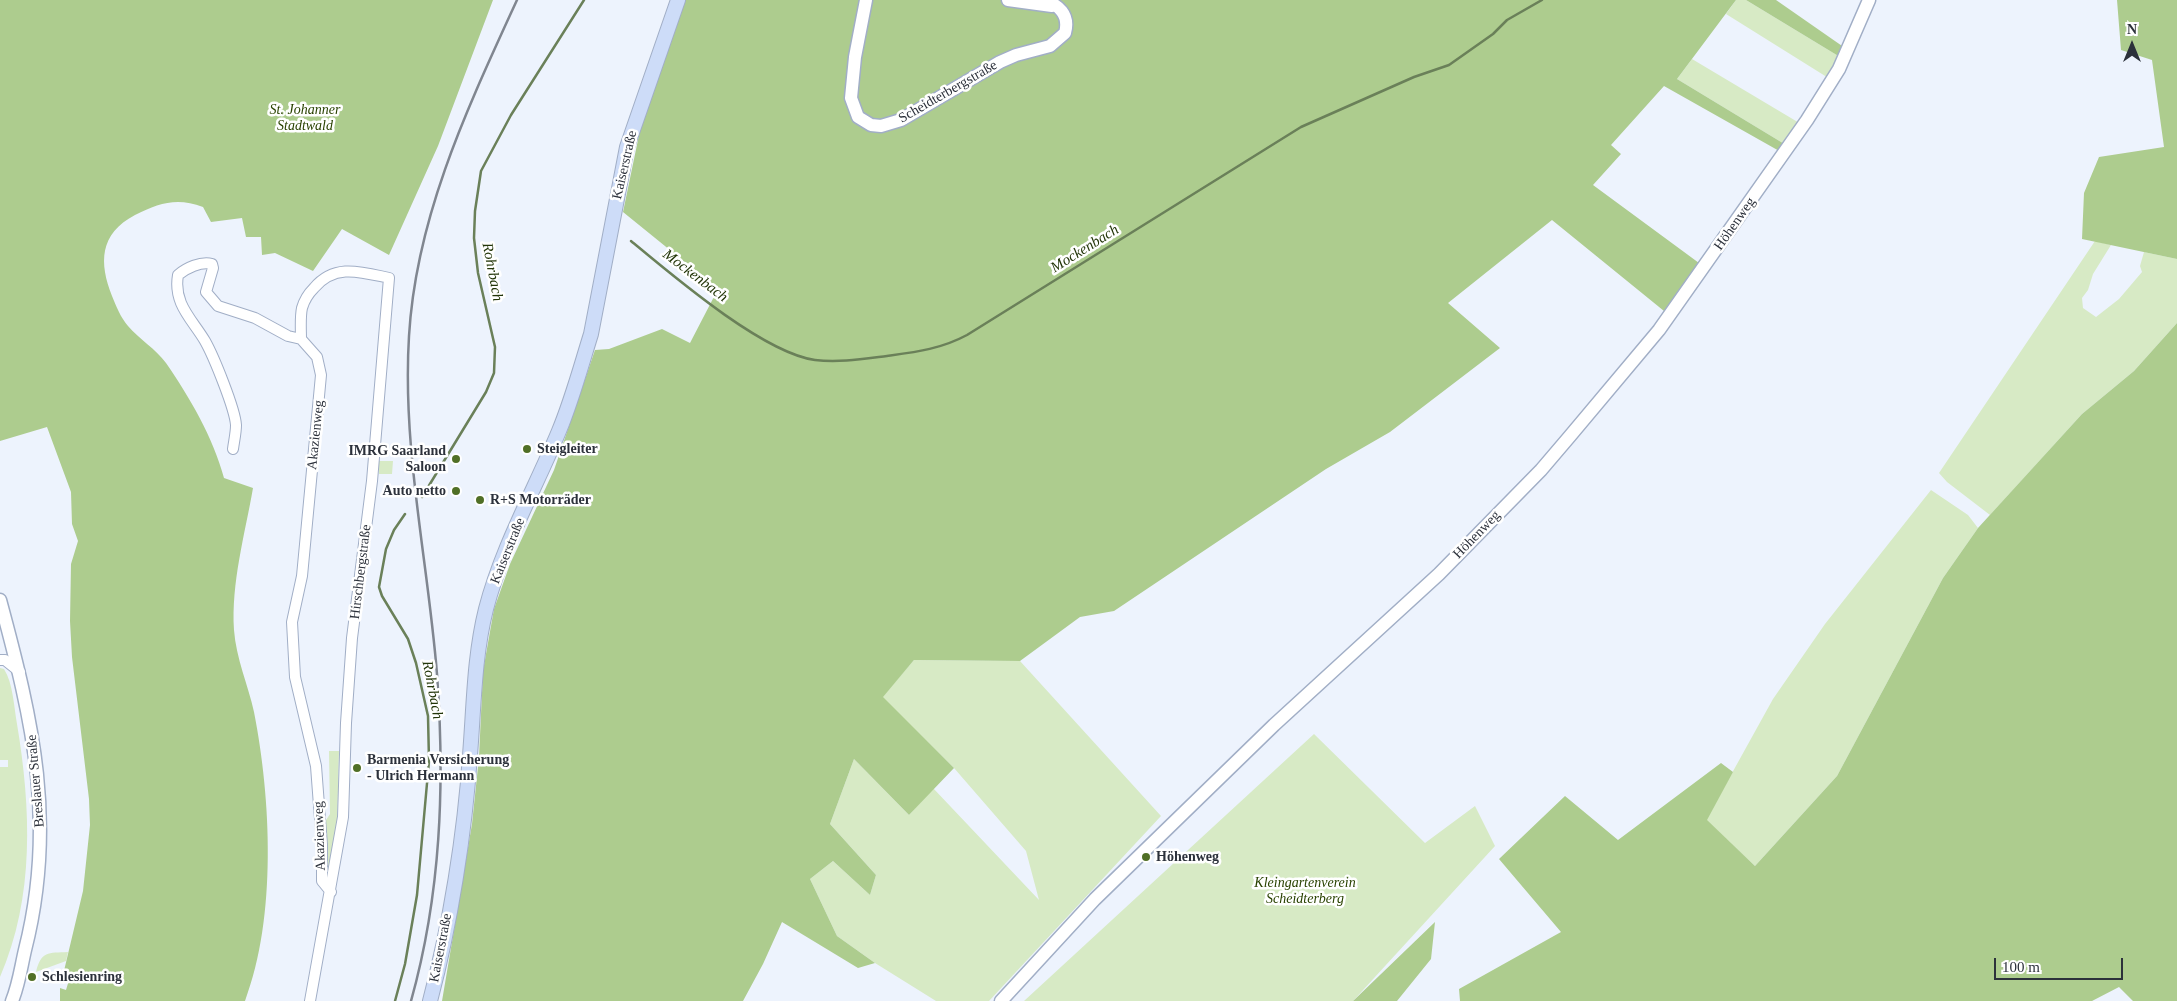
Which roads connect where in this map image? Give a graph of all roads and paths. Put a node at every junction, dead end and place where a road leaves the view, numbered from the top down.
1 (678, 0) edge
2 (866, 0) edge
3 (1008, 0) edge
4 (1042, 0) edge
5 (1869, 0) edge
6 (1059, 8) junction
7 (301, 340) junction
8 (233, 448) dead end
9 (0, 600) edge
10 (4, 633) edge
11 (0, 660) edge
12 (20, 672) junction
13 (331, 892) junction
14 (22, 963) junction
15 (4, 1001) edge
16 (12, 1001) edge
17 (310, 1001) edge
18 (430, 1001) edge
19 (1001, 1001) edge

1 - 18 main road, Kaiserstraße
2 - 6 street, Scheidterbergstraße
3 - 6 street
4 - 6 street
5 - 19 street, Höhenweg
7 - 8 street, Akazienweg
7 - 13 street, Akazienweg
7 - 13 street, Hirschbergstraße
9 - 10 street, Breslauer Straße
10 - 12 street, Breslauer Straße
11 - 12 street
12 - 14 street, Breslauer Straße
13 - 17 street, Hirschbergstraße
14 - 15 street, Breslauer Straße
14 - 16 street, Breslauer Straße

